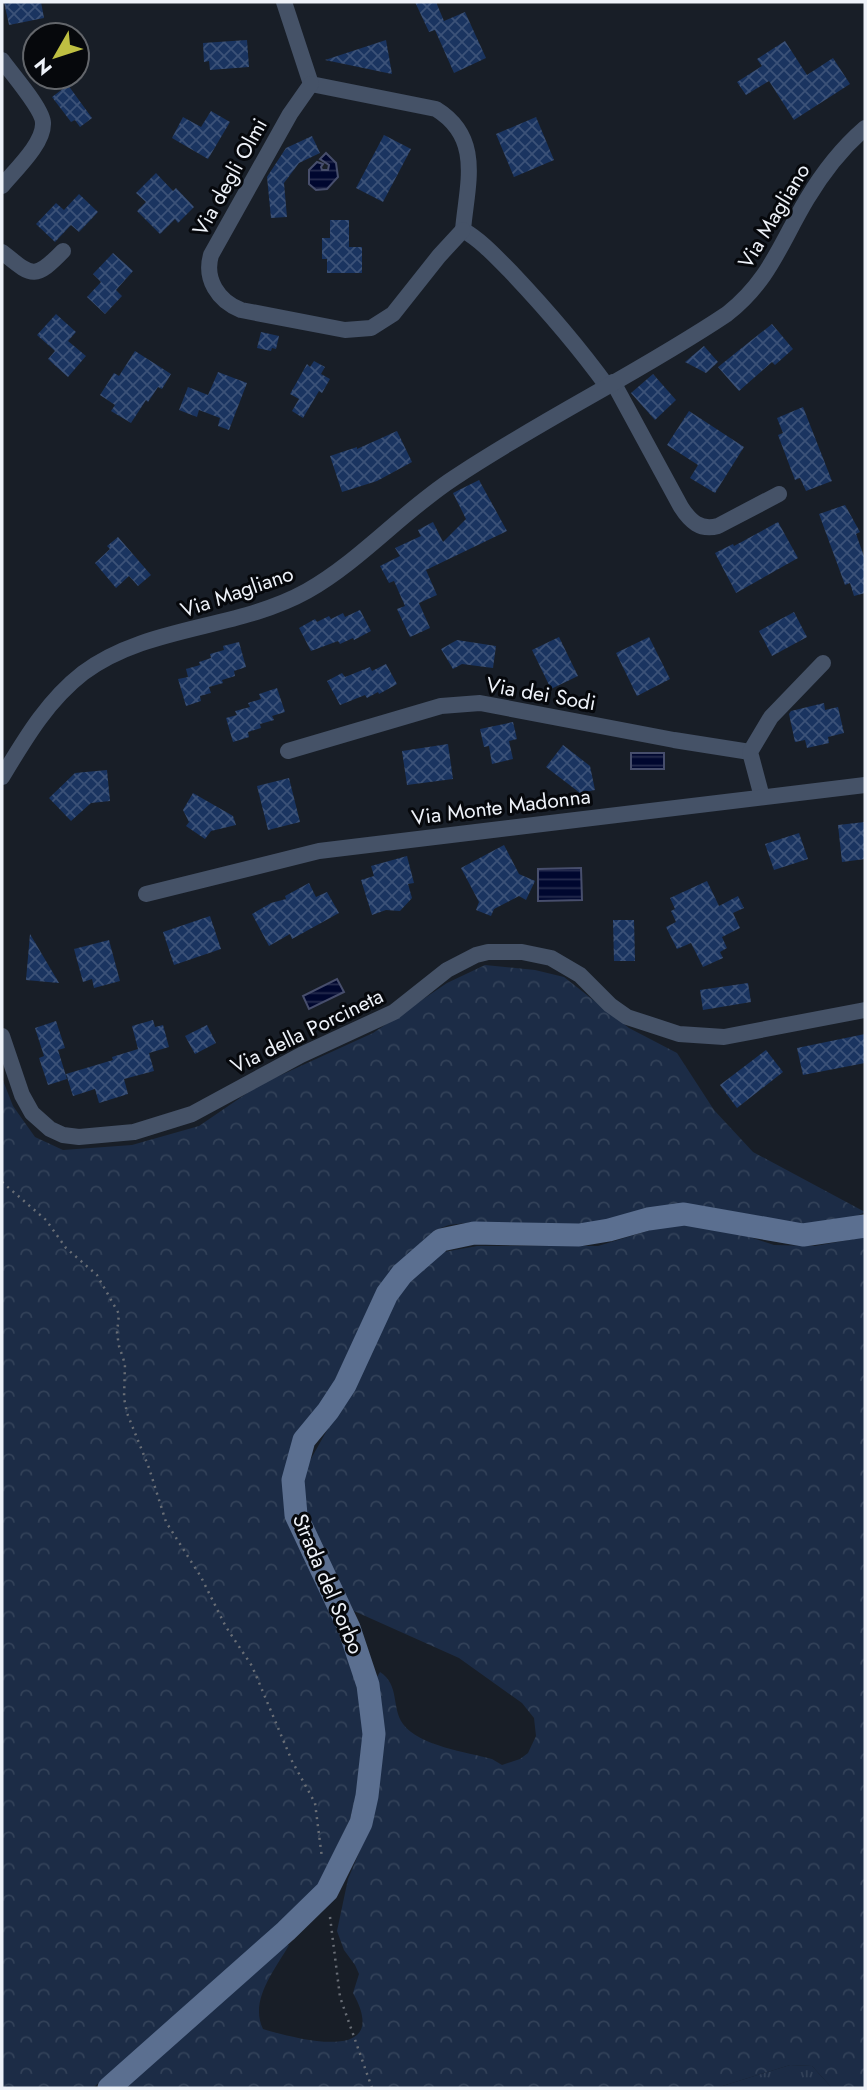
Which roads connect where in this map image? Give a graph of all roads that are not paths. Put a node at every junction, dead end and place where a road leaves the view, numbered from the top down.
1 (284, 2) edge
2 (2, 60) edge
3 (311, 84) junction
4 (865, 128) edge
5 (2, 186) edge
6 (463, 230) junction
7 (63, 251) dead end
8 (2, 252) edge
9 (610, 384) junction
10 (779, 494) dead end
11 (823, 663) dead end
12 (288, 751) dead end
13 (750, 751) junction
14 (2, 777) edge
15 (865, 785) edge
16 (762, 797) junction
17 (146, 894) dead end
18 (865, 1010) edge
19 (2, 1036) edge
20 (865, 1226) edge
21 (109, 2088) edge

1 - 3 street
2 - 5 street
3 - 6 street
3 - 6 street, Via degli Olmi
4 - 9 street, Via Magliano
6 - 9 street
7 - 8 street
9 - 10 street
9 - 14 street, Via Magliano
11 - 13 street
12 - 13 street, Via dei Sodi
13 - 16 street
15 - 16 street, Via Monte Madonna
16 - 17 street, Via Monte Madonna
18 - 19 street, Via della Porcineta
20 - 21 street, Strada del Sorbo

